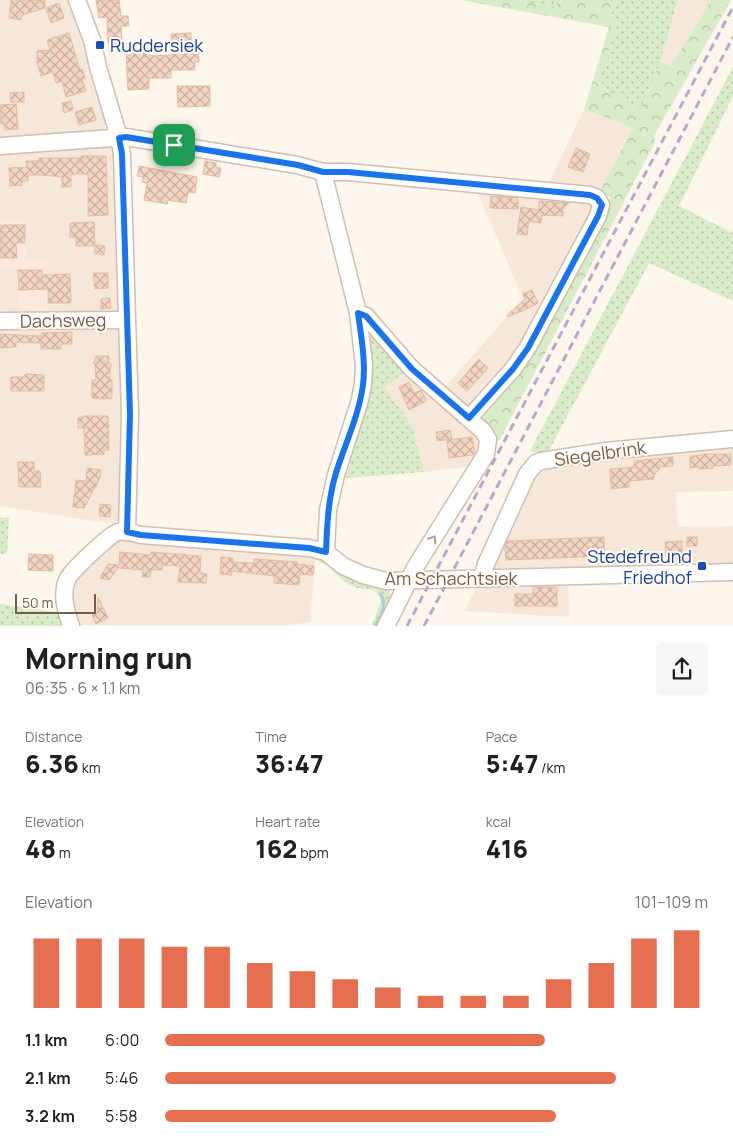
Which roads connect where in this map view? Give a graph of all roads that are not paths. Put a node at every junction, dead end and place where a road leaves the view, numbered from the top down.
1 (77, 0) edge
2 (119, 138) junction
3 (0, 146) edge
4 (323, 172) junction
5 (358, 313) junction
6 (126, 320) junction
7 (0, 321) edge
8 (469, 418) junction
9 (733, 439) edge
10 (122, 532) junction
11 (326, 552) junction
12 (733, 572) edge
13 (482, 578) junction
14 (409, 581) junction
15 (71, 626) edge
16 (386, 626) edge

1 - 2 street
2 - 3 street
2 - 4 street
2 - 6 street
4 - 5 street
4 - 8 street
5 - 8 street
5 - 11 street
6 - 7 street, Dachsweg
6 - 10 street
14 -> 8 street
9 - 13 street, Siegelbrink
10 - 11 street, Am Schachtsiek
10 - 15 street
11 - 14 street, Am Schachtsiek
12 - 13 street, Am Schachtsiek
13 - 14 street, Am Schachtsiek
14 - 16 street

